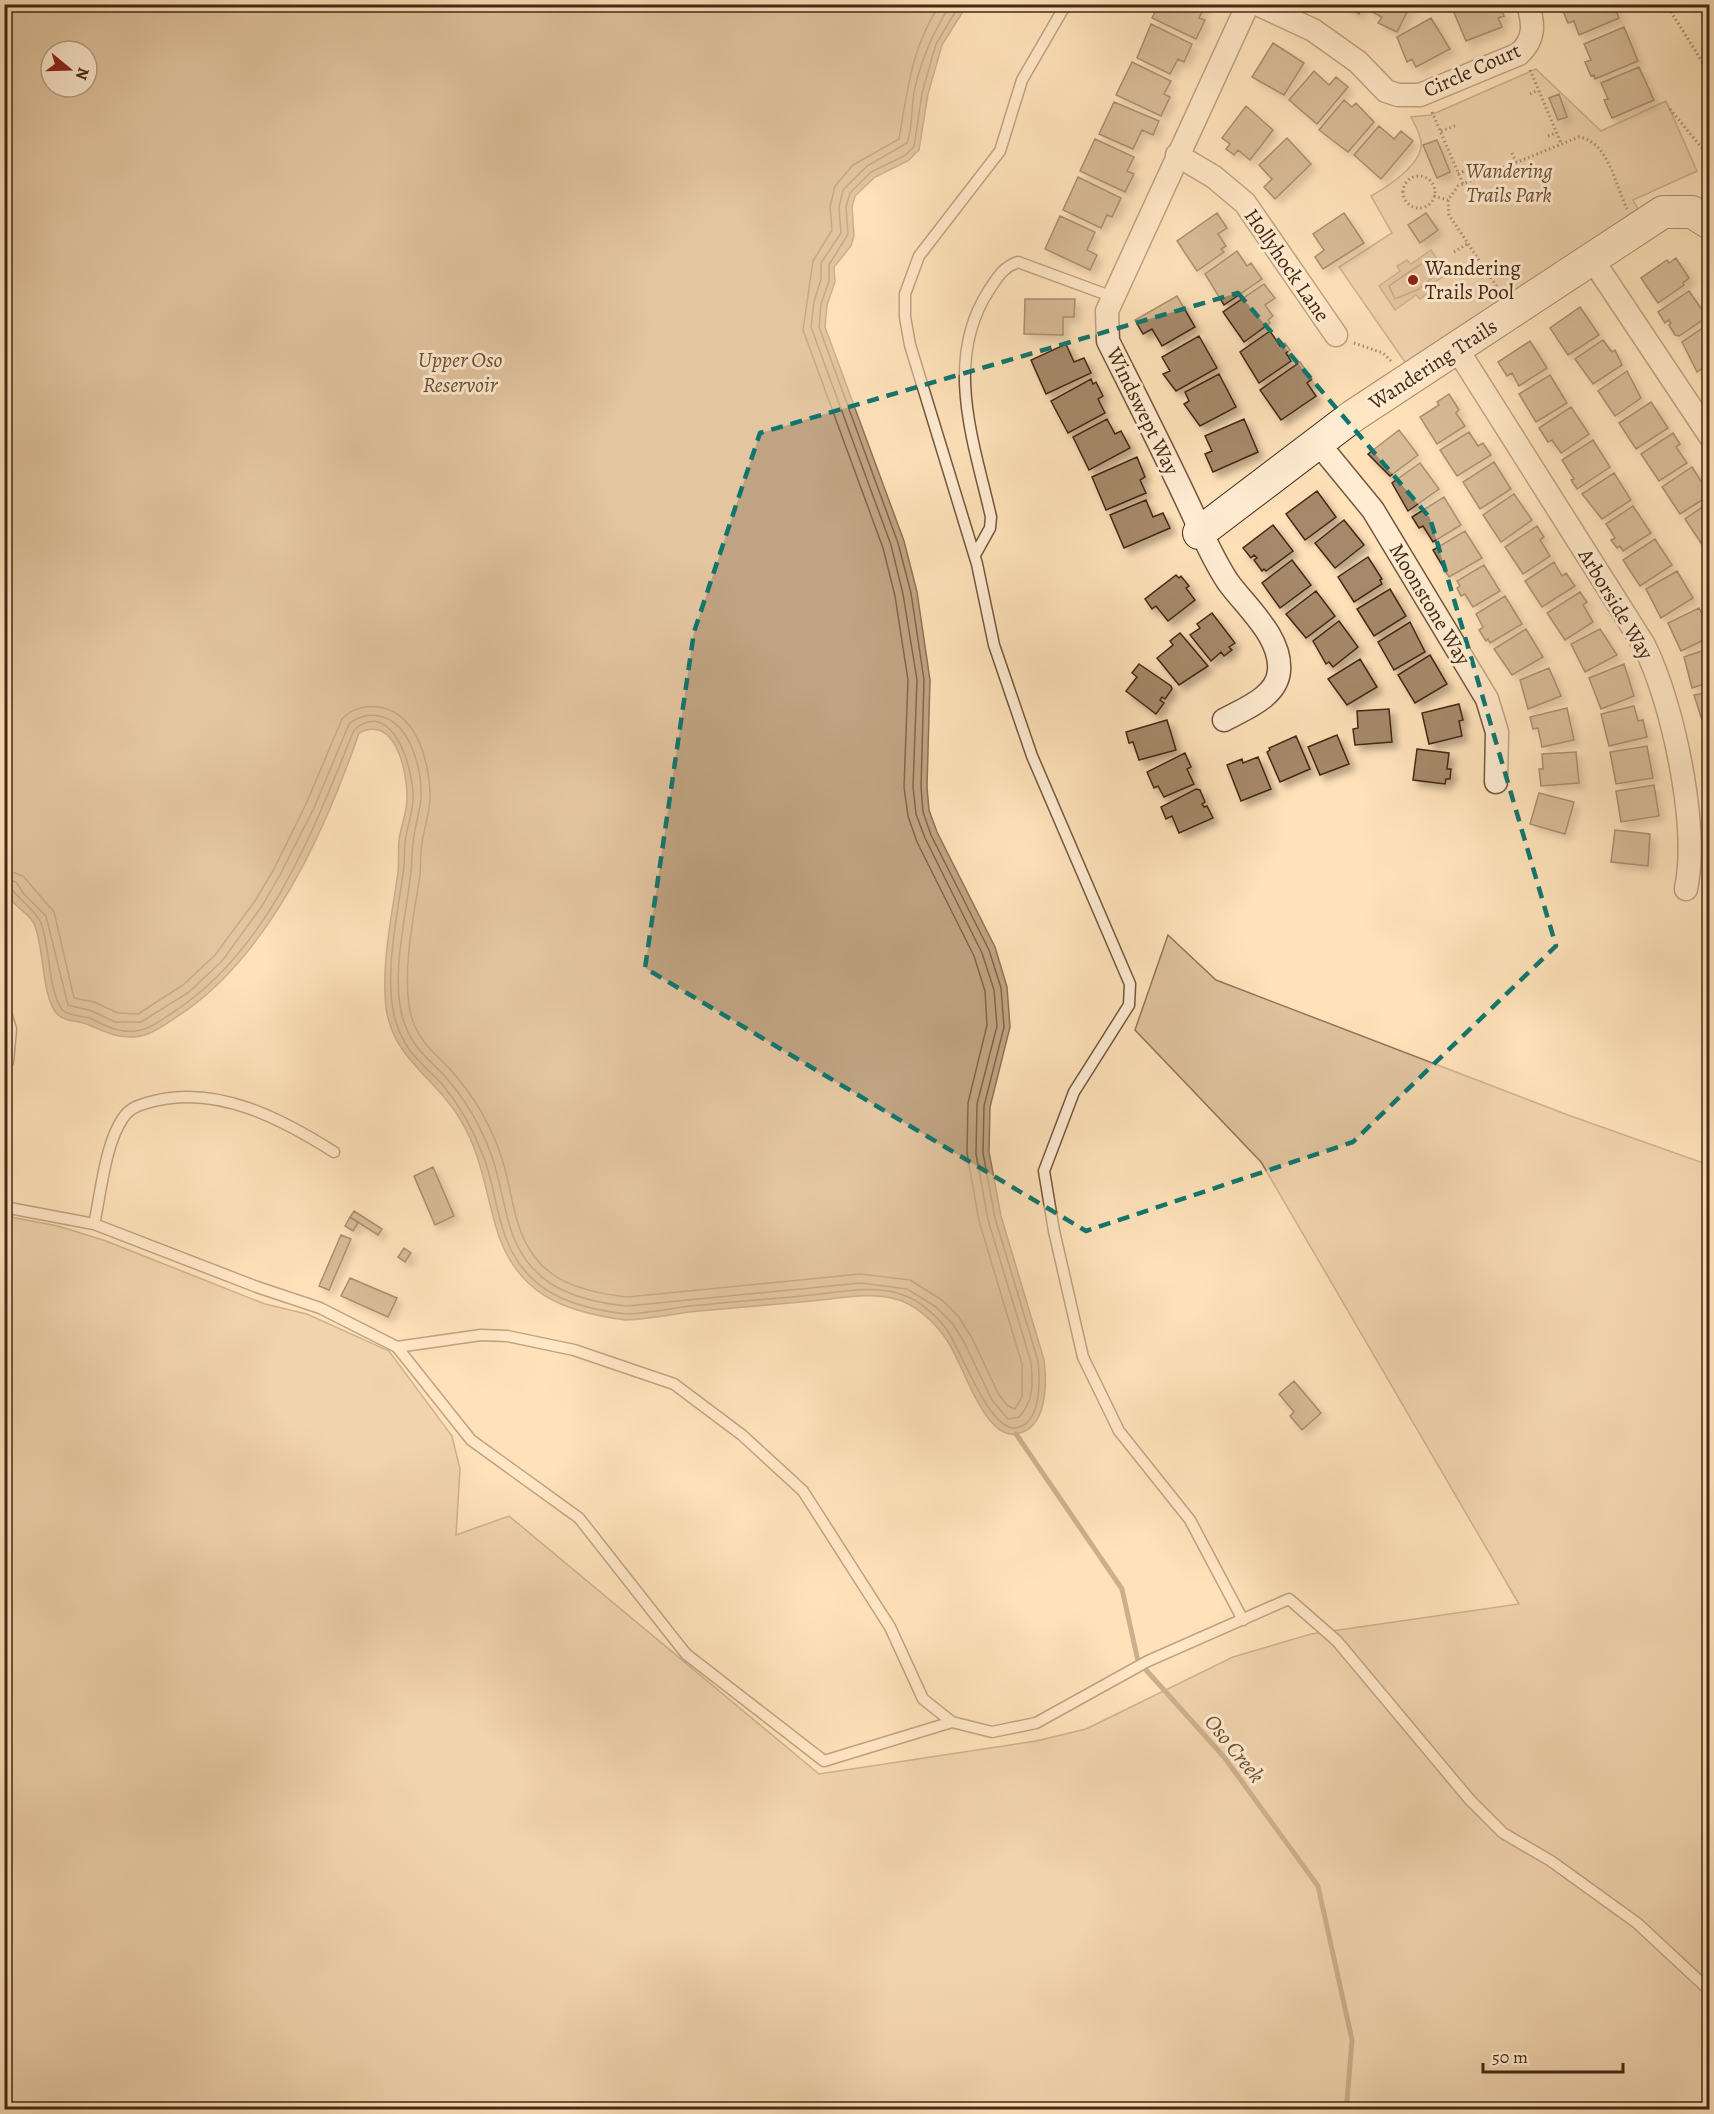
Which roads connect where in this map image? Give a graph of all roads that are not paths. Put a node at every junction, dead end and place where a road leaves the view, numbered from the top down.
1 (1066, 4) edge
2 (1248, 4) edge
3 (1257, 4) edge
4 (1528, 4) edge
5 (1177, 155) junction
6 (1710, 223) edge
7 (1592, 259) junction
8 (1113, 297) junction
9 (1336, 335) dead end
10 (1456, 349) junction
11 (1710, 436) edge
12 (1318, 443) junction
13 (1199, 533) junction
14 (975, 555) junction
15 (1224, 720) dead end
16 (1496, 782) dead end
17 (1686, 889) dead end
18 (4, 1007) edge
19 (8, 1062) dead end
20 (334, 1152) dead end
21 (4, 1207) edge
22 (94, 1224) junction
23 (397, 1347) junction
24 (1243, 1620) junction
25 (952, 1722) junction
26 (1710, 1991) edge

1 - 14 lane
2 - 5 street, Windswept Way
3 - 4 street, Circle Court
5 - 8 street, Windswept Way
5 - 9 street, Hollyhock Lane
6 - 7 street, Wandering Trails
7 - 10 street, Wandering Trails
7 - 11 street
8 - 13 street, Windswept Way
8 - 14 lane
10 - 12 street, Wandering Trails
10 - 17 street, Arborside Way
12 - 13 street, Wandering Trails
12 - 16 street, Moonstone Way
13 - 15 street, Windswept Way
14 - 24 lane
18 - 19 lane
20 - 22 lane
21 - 22 lane
22 - 23 lane
23 - 25 lane
23 - 25 lane
24 - 25 lane
24 - 26 lane

